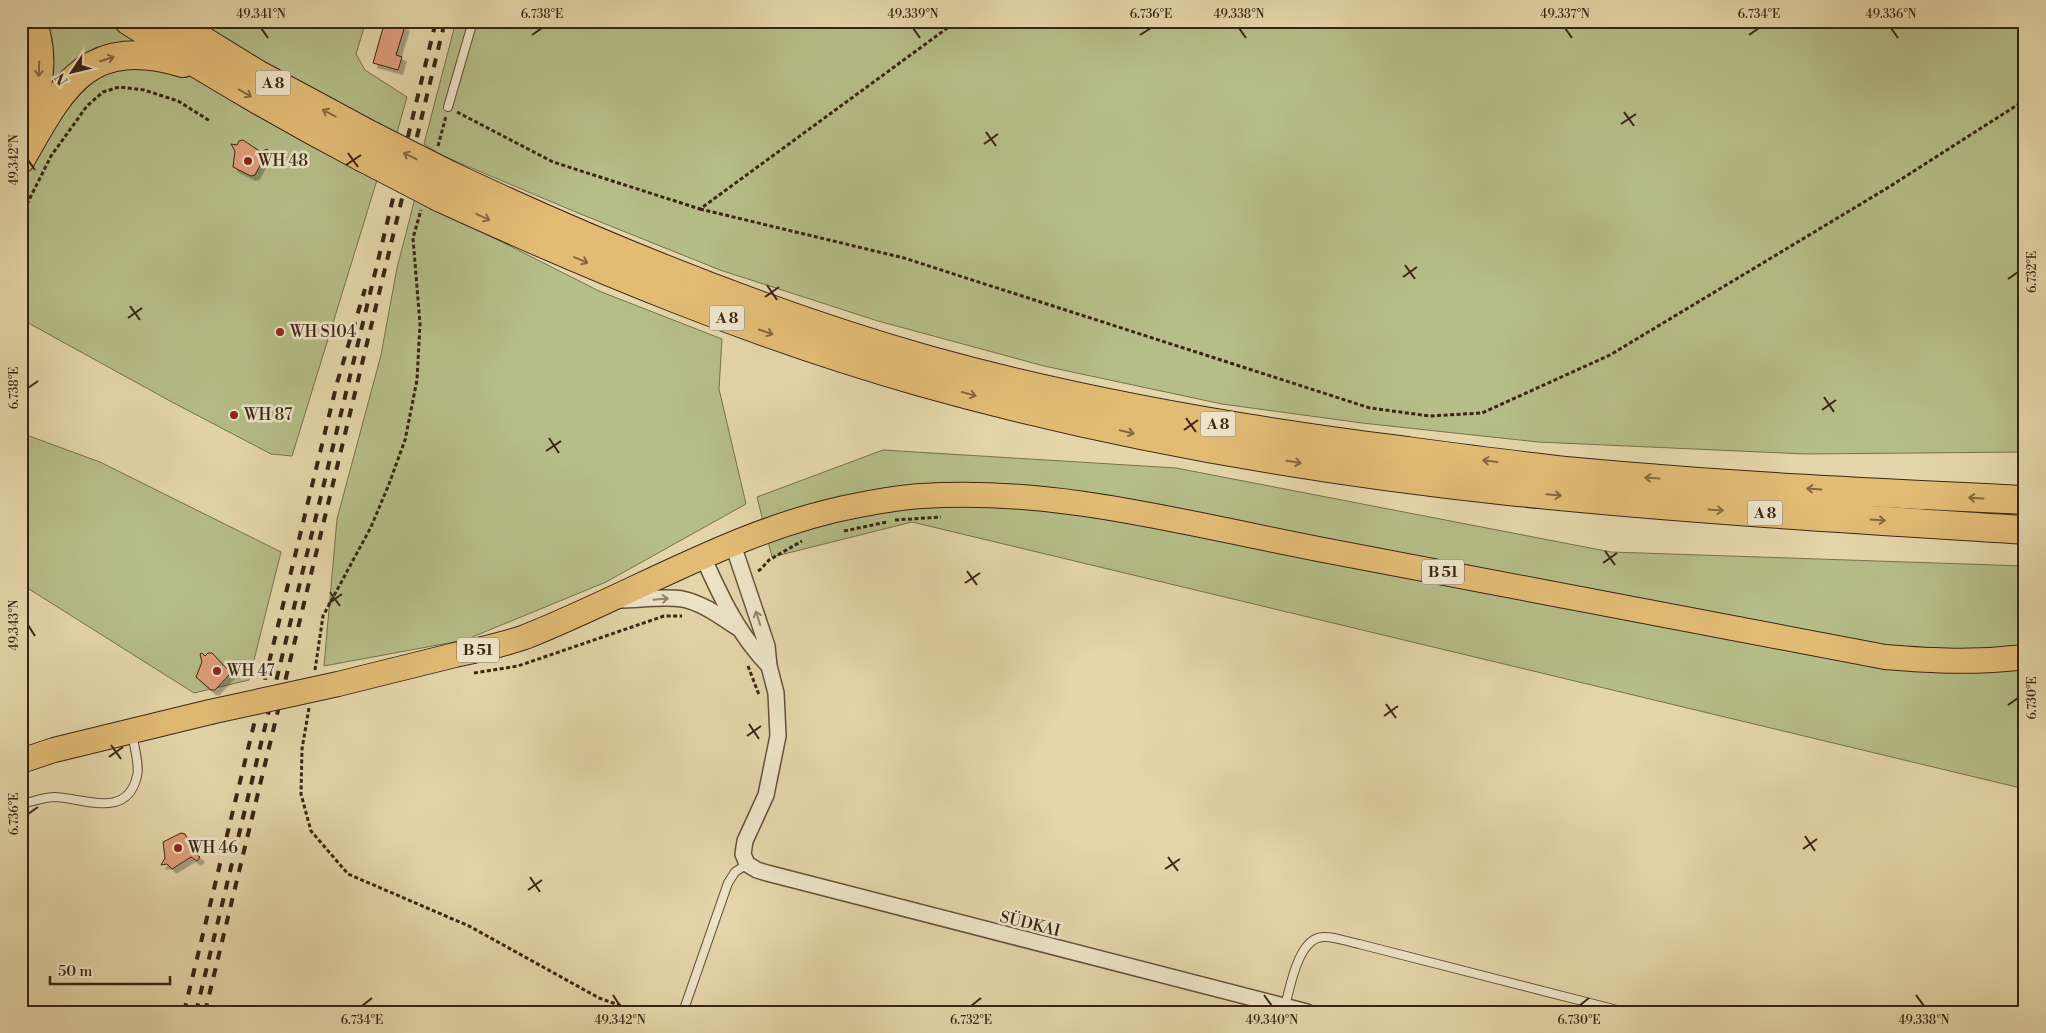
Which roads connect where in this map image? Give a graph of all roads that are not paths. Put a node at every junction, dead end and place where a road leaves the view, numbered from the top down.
1 (32, 21) edge
2 (129, 21) edge
3 (171, 21) edge
4 (473, 21) edge
5 (203, 69) junction
6 (448, 107) road end
7 (21, 130) edge
8 (367, 147) junction
9 (21, 159) edge
10 (437, 182) junction
11 (2025, 500) edge
12 (2025, 530) edge
13 (733, 545) junction
14 (703, 557) junction
15 (612, 600) junction
16 (738, 628) junction
17 (2025, 657) edge
18 (769, 666) junction
19 (132, 730) junction
20 (21, 761) edge
21 (21, 804) edge
22 (747, 864) junction
23 (1285, 1006) junction
24 (683, 1012) edge
25 (1307, 1012) edge
26 (1625, 1012) edge

1 -> 7 highway
2 - 5 highway, A 8
8 -> 3 highway, A 8
4 - 6 lane
5 -> 8 highway, A 8
9 -> 5 highway
8 - 10 highway, A 8, bridge
11 -> 10 highway, A 8
10 -> 12 highway, A 8
13 - 14 main road, B 51
13 - 17 main road, B 51
18 -> 13 street
14 - 15 main road, B 51
14 - 16 street
15 -> 16 street
15 - 19 main road, B 51, bridge
16 - 18 street
18 - 22 street
19 - 20 main road, B 51
19 - 21 lane
22 - 23 street, SÜDKAI
22 - 24 lane
23 - 25 street, SÜDKAI
23 - 26 lane

